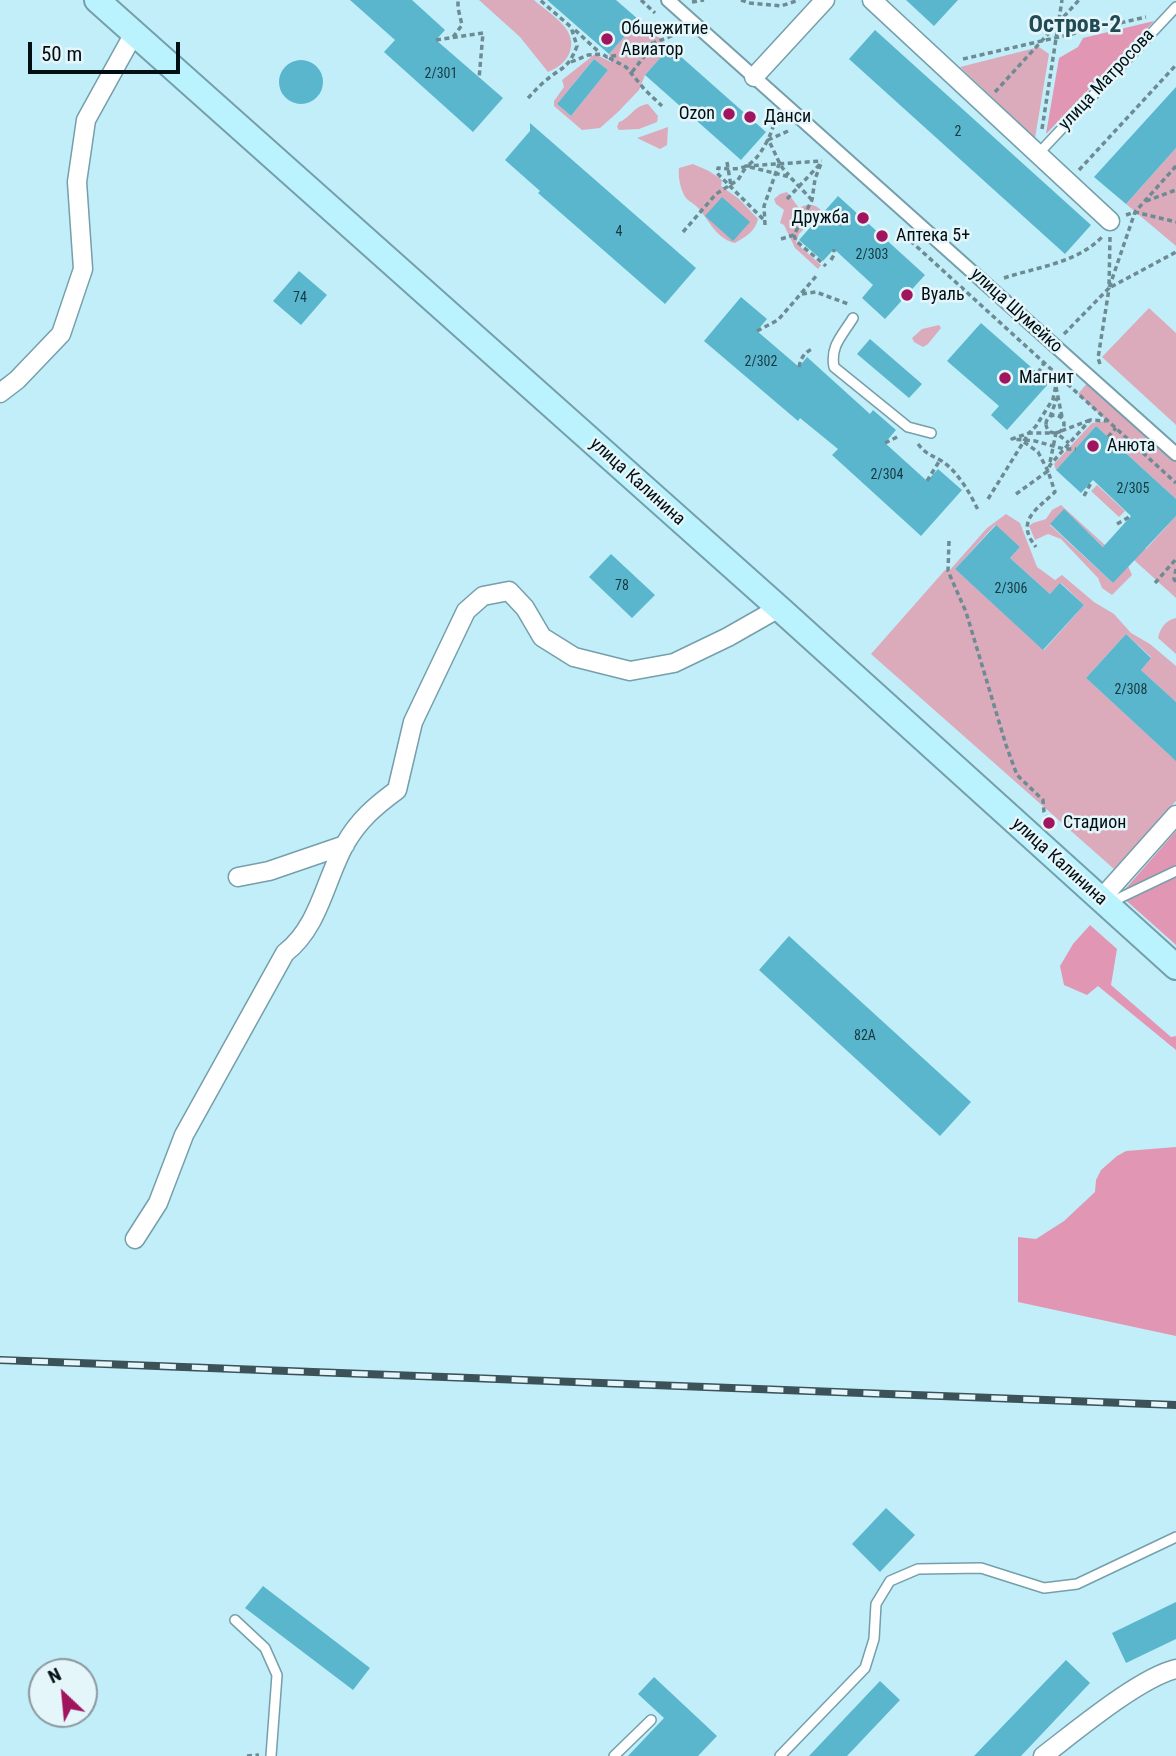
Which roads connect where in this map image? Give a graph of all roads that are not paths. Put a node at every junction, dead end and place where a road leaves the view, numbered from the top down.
1 (97, 0) edge
2 (668, 0) edge
3 (825, 0) edge
4 (872, 0) edge
5 (1174, 9) edge
6 (133, 34) junction
7 (754, 77) junction
8 (1038, 154) junction
9 (1110, 221) road end
10 (853, 318) dead end
11 (0, 393) edge
12 (931, 433) dead end
13 (1176, 454) edge
14 (779, 608) junction
15 (1176, 815) edge
16 (345, 845) junction
17 (1176, 871) edge
18 (238, 877) dead end
19 (1103, 902) junction
20 (1176, 967) edge
21 (135, 1239) dead end
22 (1176, 1537) edge
23 (235, 1620) dead end
24 (1176, 1669) edge
25 (651, 1720) dead end
26 (271, 1756) edge
27 (614, 1756) edge
28 (780, 1756) edge
29 (1043, 1756) edge

1 - 6 main road, улица Калинина
2 - 7 street, улица Шумейко
3 - 7 street
4 - 8 street
5 - 8 lane, улица Матросова
6 - 11 street
6 - 14 main road, улица Калинина
7 - 13 street, улица Шумейко
8 - 9 street
10 - 12 lane
14 - 16 street
14 - 19 main road, улица Калинина
15 - 19 street
16 - 18 street
16 - 21 street
17 - 19 lane
19 - 20 main road, улица Калинина
22 - 28 lane
23 - 26 lane
24 - 29 street
25 - 27 lane

